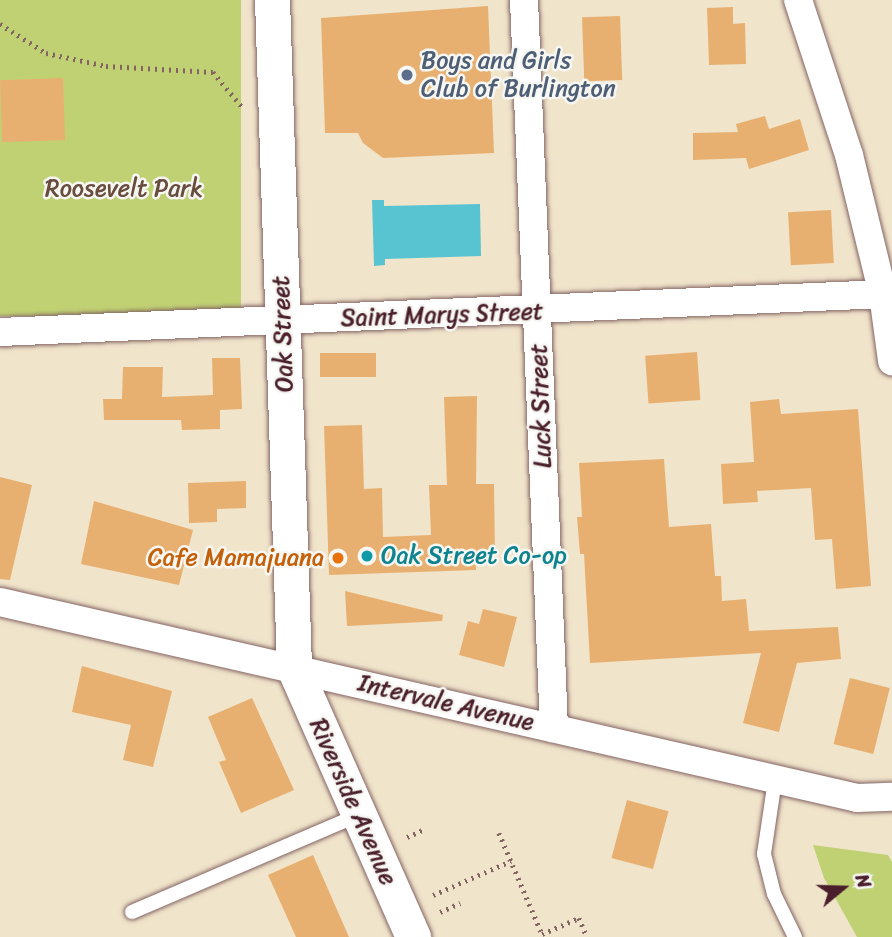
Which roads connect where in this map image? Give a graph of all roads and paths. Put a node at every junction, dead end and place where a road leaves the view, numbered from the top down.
1 (272, 0) edge
2 (524, 0) edge
3 (800, 0) edge
4 (0, 24) edge
5 (245, 110) dead end
6 (883, 293) junction
7 (537, 311) junction
8 (283, 321) junction
9 (0, 332) edge
10 (892, 361) edge
11 (0, 602) edge
12 (294, 667) junction
13 (554, 727) junction
14 (775, 780) junction
15 (892, 797) edge
16 (359, 814) junction
17 (423, 830) dead end
18 (499, 833) dead end
19 (407, 837) dead end
20 (511, 861) junction
21 (433, 895) dead end
22 (460, 903) dead end
23 (132, 912) dead end
24 (440, 912) dead end
25 (413, 937) edge
26 (587, 937) edge
27 (795, 937) edge

1 - 8 street, Oak Street
2 - 7 street, Luck Street
3 - 6 street
4 - 5 path
6 - 7 street, Saint Marys Street
6 - 10 street
7 - 8 street, Saint Marys Street
7 - 13 street, Luck Street
8 - 9 street, Saint Marys Street
8 - 12 street, Oak Street
11 - 12 street, Intervale Avenue
12 - 13 street, Intervale Avenue
12 - 16 street, Riverside Avenue
13 - 14 street, Intervale Avenue
14 - 15 street, Intervale Avenue
14 - 27 lane
16 - 23 lane
16 - 25 street, Riverside Avenue
17 - 19 path
18 - 20 path
20 - 21 path
20 - 26 path
22 - 24 path

